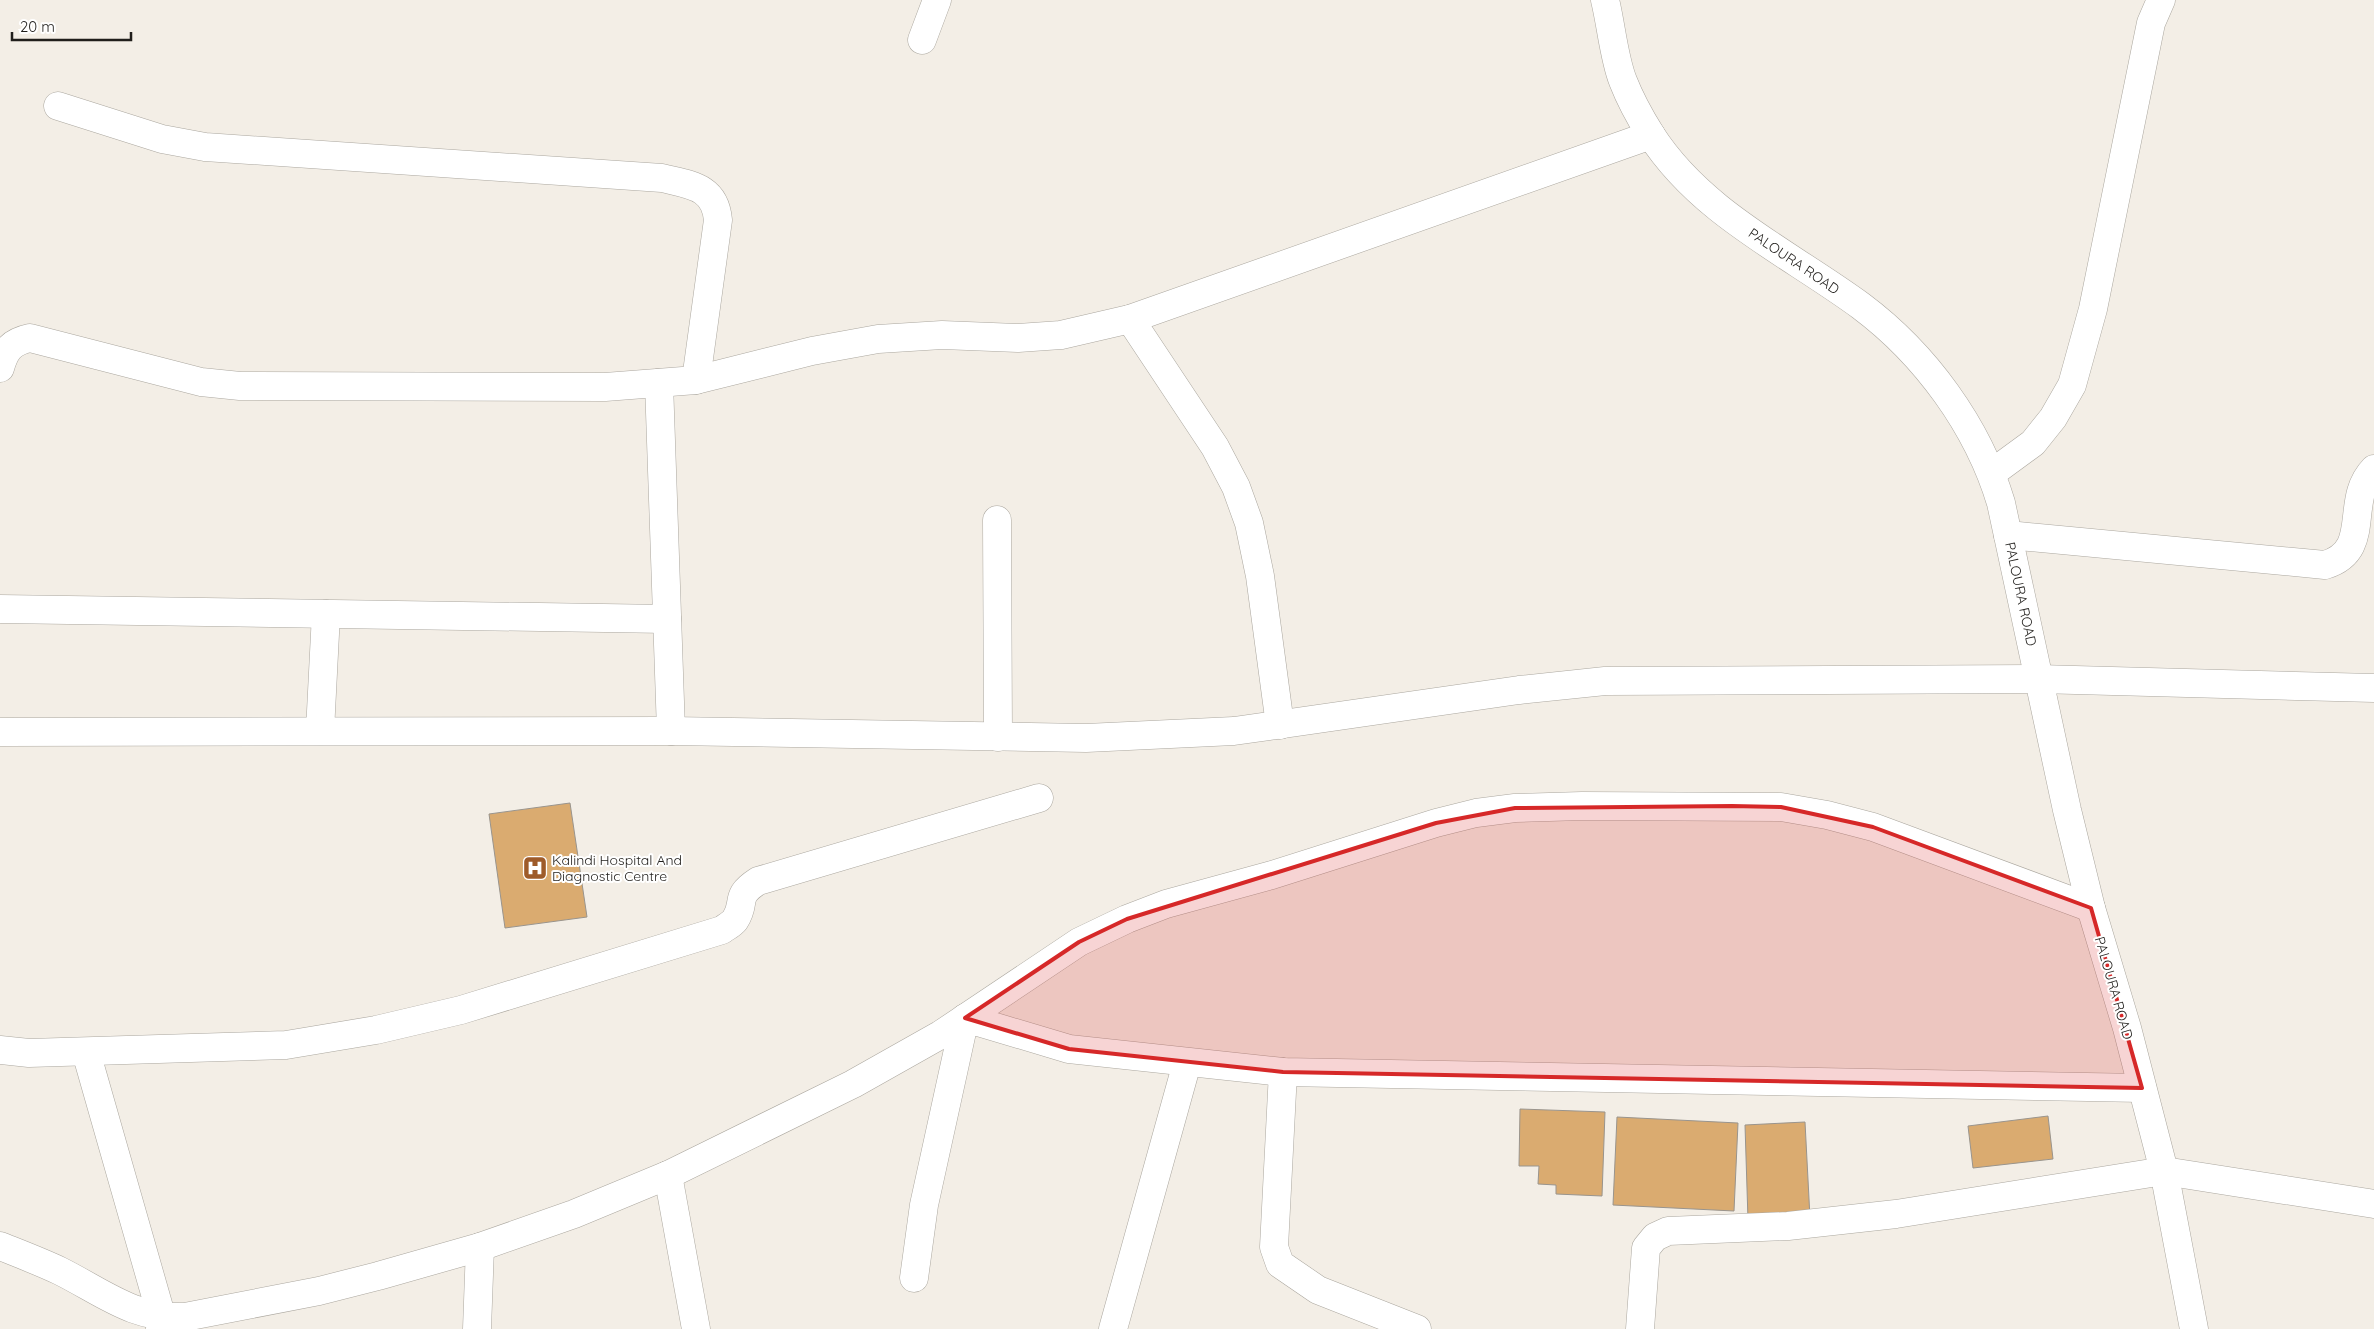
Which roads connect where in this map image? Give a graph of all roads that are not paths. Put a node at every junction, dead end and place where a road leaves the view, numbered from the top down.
1 (937, 0) edge
2 (1605, 0) edge
3 (2161, 0) edge
4 (922, 40) dead end
5 (58, 106) dead end
6 (1651, 136) junction
7 (1130, 319) junction
8 (0, 368) edge
9 (696, 380) junction
10 (659, 383) junction
11 (2374, 469) edge
12 (1992, 473) junction
13 (997, 520) dead end
14 (2008, 535) junction
15 (0, 609) edge
16 (326, 614) junction
17 (667, 619) junction
18 (2038, 679) junction
19 (2374, 688) edge
20 (1280, 725) junction
21 (320, 731) junction
22 (671, 731) junction
23 (0, 732) edge
24 (998, 737) junction
25 (1039, 798) dead end
26 (2091, 908) junction
27 (965, 1018) junction
28 (0, 1050) edge
29 (86, 1052) junction
30 (1187, 1062) junction
31 (1283, 1072) junction
32 (2142, 1088) junction
33 (2164, 1171) junction
34 (668, 1175) junction
35 (2374, 1204) edge
36 (0, 1246) edge
37 (480, 1247) junction
38 (914, 1278) dead end
39 (161, 1323) edge
40 (477, 1329) edge
41 (696, 1329) edge
42 (1113, 1329) edge
43 (1417, 1329) edge
44 (1640, 1329) edge
45 (2194, 1329) edge

1 - 4 street
2 - 6 street, PALOURA ROAD
3 - 12 street
5 - 9 street
6 - 7 street
6 - 12 street, PALOURA ROAD
7 - 9 street
7 - 20 street
8 - 10 street
9 - 10 street
10 - 17 street
11 - 14 street
12 - 14 street, PALOURA ROAD
13 - 24 street
14 - 18 street, PALOURA ROAD
15 - 16 street
16 - 17 street
16 - 21 street
17 - 22 street
18 - 19 street
18 - 20 street
18 - 26 street, PALOURA ROAD
20 - 24 street
21 - 22 street
21 - 23 street
22 - 24 street
25 - 29 street
26 - 27 street
26 - 32 street, PALOURA ROAD
27 - 30 street
27 - 34 street
27 - 38 street
28 - 29 street
29 - 39 street
30 - 31 street
30 - 42 street
31 - 32 street
31 - 43 street
32 - 33 street, PALOURA ROAD
33 - 35 street
33 - 44 street
33 - 45 street, PALOURA ROAD
34 - 37 street
34 - 41 street
36 - 39 street
37 - 39 street
37 - 40 street

